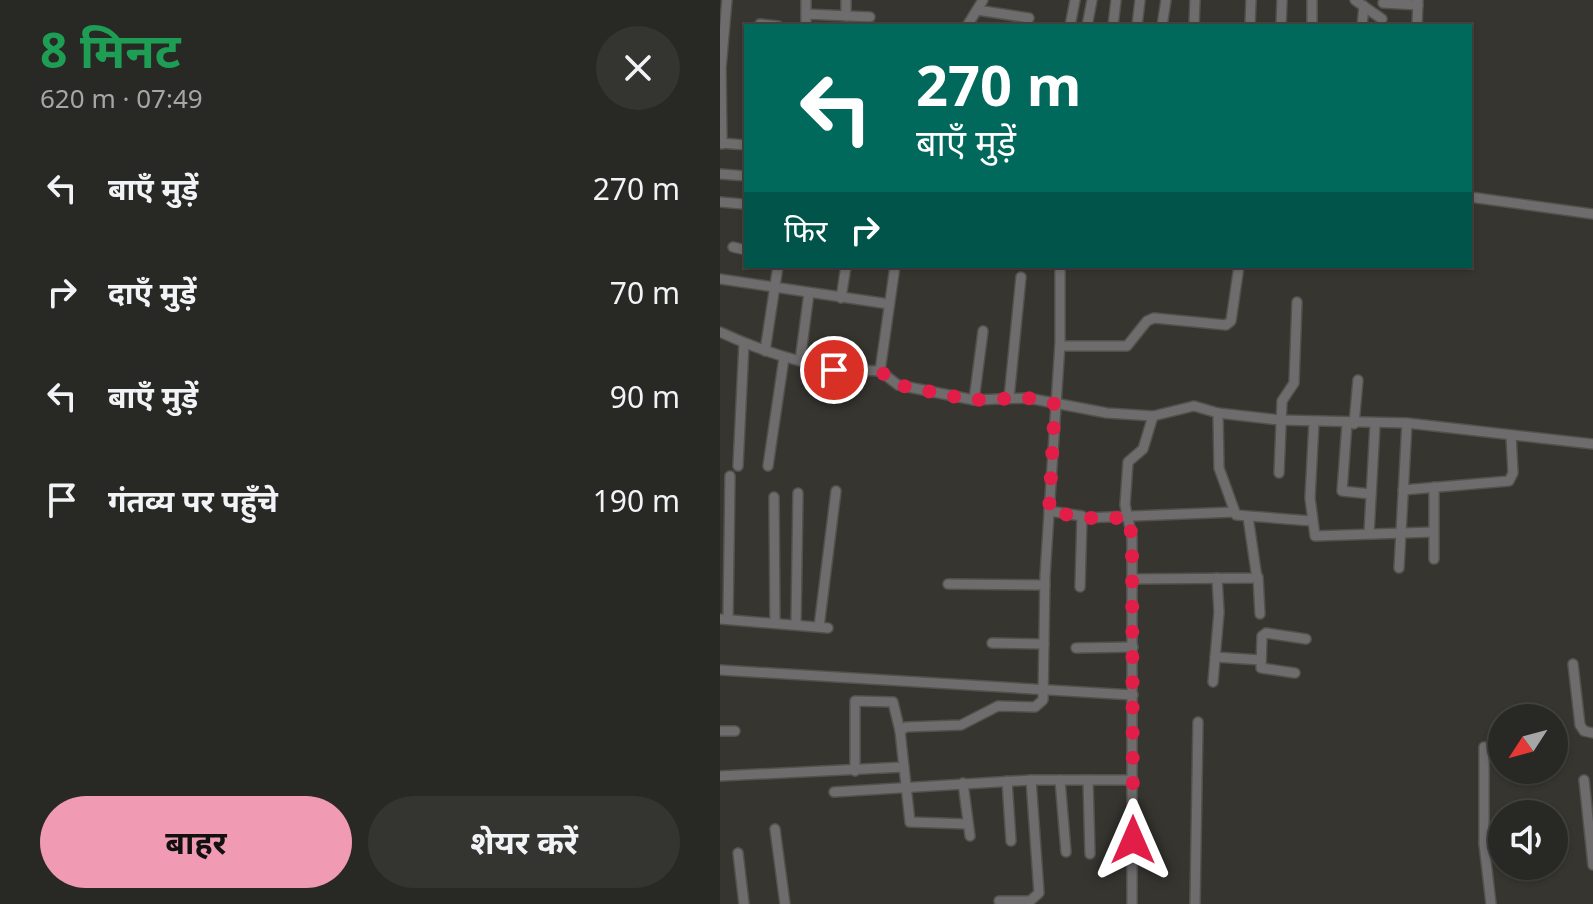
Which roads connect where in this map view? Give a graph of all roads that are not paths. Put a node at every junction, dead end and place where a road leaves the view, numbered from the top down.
1 (727, 0) edge
2 (806, 0) edge
3 (846, 0) edge
4 (983, 0) edge
5 (1075, 0) edge
6 (1092, 0) edge
7 (1116, 0) edge
8 (1140, 0) edge
9 (1166, 0) edge
10 (1195, 0) edge
11 (1251, 0) edge
12 (1282, 0) edge
13 (1312, 0) edge
14 (1383, 1) edge
15 (1418, 2) edge
16 (1359, 3) edge
17 (977, 10) junction
18 (806, 14) junction
19 (846, 16) junction
20 (870, 17) dead end
21 (1029, 18) dead end
22 (1382, 22) edge
23 (806, 24) edge
24 (968, 24) edge
25 (1070, 24) edge
26 (1087, 24) edge
27 (1113, 24) edge
28 (1137, 24) edge
29 (1162, 24) edge
30 (1194, 24) edge
31 (1250, 24) edge
32 (1281, 24) edge
33 (1312, 24) edge
34 (1362, 24) edge
35 (1417, 24) edge
36 (721, 106) edge
37 (721, 144) edge
38 (744, 145) edge
39 (720, 174) edge
40 (744, 176) edge
41 (1472, 197) edge
42 (720, 202) edge
43 (743, 204) dead end
44 (1593, 214) edge
45 (733, 247) dead end
46 (744, 250) edge
47 (778, 268) edge
48 (846, 268) edge
49 (895, 268) edge
50 (1060, 268) edge
51 (1238, 269) edge
52 (1021, 277) dead end
53 (720, 279) edge
54 (775, 288) junction
55 (809, 293) junction
56 (841, 298) junction
57 (1297, 302) dead end
58 (889, 304) junction
59 (983, 331) dead end
60 (720, 332) edge
61 (744, 343) junction
62 (1060, 346) junction
63 (765, 351) junction
64 (784, 358) junction
65 (800, 361) junction
66 (880, 371) junction
67 (1358, 380) dead end
68 (1009, 398) junction
69 (974, 400) junction
70 (1055, 404) junction
71 (1218, 413) junction
72 (1153, 416) junction
73 (1280, 420) junction
74 (1314, 422) junction
75 (1407, 423) junction
76 (1350, 424) junction
77 (1375, 425) junction
78 (1511, 435) junction
79 (1593, 444) edge
80 (738, 466) dead end
81 (768, 466) dead end
82 (1279, 473) dead end
83 (730, 476) dead end
84 (1434, 487) junction
85 (1403, 490) junction
86 (836, 491) dead end
87 (798, 493) dead end
88 (1371, 494) junction
89 (774, 497) dead end
90 (1049, 511) junction
91 (1235, 512) junction
92 (1248, 517) junction
93 (1083, 518) junction
94 (1128, 518) junction
95 (1312, 521) junction
96 (1401, 532) junction
97 (1433, 532) junction
98 (1369, 533) junction
99 (1434, 559) dead end
100 (1399, 568) dead end
101 (1258, 577) junction
102 (1217, 578) junction
103 (1132, 579) junction
104 (948, 584) dead end
105 (1045, 585) junction
106 (1080, 587) dead end
107 (1260, 614) dead end
108 (724, 619) edge
109 (775, 623) junction
110 (796, 625) junction
111 (1306, 639) dead end
112 (992, 643) dead end
113 (1044, 644) junction
114 (1133, 647) junction
115 (1076, 648) dead end
116 (1215, 657) junction
117 (1261, 660) junction
118 (1573, 664) dead end
119 (720, 670) edge
120 (1295, 673) dead end
121 (1213, 682) dead end
122 (1043, 687) junction
123 (1133, 695) junction
124 (1198, 722) dead end
125 (720, 731) edge
126 (735, 731) dead end
127 (900, 731) junction
128 (1593, 733) edge
129 (1484, 747) dead end
130 (904, 767) junction
131 (855, 771) junction
132 (720, 776) edge
133 (1031, 780) junction
134 (1060, 780) junction
135 (1088, 780) junction
136 (1133, 780) junction
137 (1584, 780) dead end
138 (1007, 781) junction
139 (963, 783) junction
140 (906, 787) junction
141 (834, 792) dead end
142 (968, 824) junction
143 (775, 829) dead end
144 (970, 836) dead end
145 (1011, 841) dead end
146 (1066, 852) dead end
147 (738, 853) dead end
148 (1090, 854) dead end
149 (1593, 865) edge
150 (999, 901) dead end
151 (744, 904) edge
152 (785, 904) edge
153 (1132, 904) edge
154 (1195, 904) edge
155 (1491, 904) edge

1 - 36 street
2 - 18 street
3 - 19 street
4 - 17 street
5 - 25 street
6 - 26 street
7 - 27 street
8 - 28 street
9 - 29 street
10 - 30 street
11 - 31 street
12 - 32 street
13 - 33 street
14 - 15 street
14 - 22 street
15 - 35 street
16 - 22 street
16 - 34 street
17 - 21 street
17 - 24 street
18 - 19 street
18 - 23 street
19 - 20 street
36 - 37 street
37 - 38 street
39 - 40 street
41 - 44 street
42 - 43 street
45 - 46 street
47 - 54 street
48 - 56 street
49 - 58 street
50 - 62 street
51 - 62 street
52 - 68 street
53 - 54 street
54 - 55 street
54 - 63 street
55 - 56 street
55 - 65 street
56 - 58 street
57 - 73 street
58 - 66 street
59 - 69 street
60 - 61 street
61 - 63 street
61 - 80 street
62 - 70 street
63 - 64 street
64 - 65 street
64 - 81 street
65 - 66 street
66 - 69 street
67 - 76 street
68 - 69 street
68 - 70 street
70 - 72 street
70 - 90 street
71 - 72 street
71 - 73 street
71 - 91 street
72 - 94 street
73 - 74 street
73 - 82 street
74 - 76 street
74 - 95 street
75 - 77 street
75 - 78 street
75 - 85 street
76 - 77 street
76 - 88 street
77 - 88 street
78 - 79 street
78 - 84 street
83 - 108 street
84 - 85 street
84 - 97 street
85 - 96 street
86 - 110 street
87 - 110 street
88 - 98 street
89 - 109 street
90 - 93 street
90 - 105 street
91 - 92 street
91 - 94 street
92 - 95 street
92 - 101 street
93 - 94 street
93 - 106 street
94 - 103 street
95 - 98 street
96 - 97 street
96 - 98 street
96 - 100 street
97 - 99 street
101 - 102 street
101 - 107 street
102 - 103 street
102 - 116 street
103 - 114 street
104 - 105 street
105 - 113 street
108 - 109 street
109 - 110 street
111 - 117 street
112 - 113 street
113 - 122 street
114 - 115 street
114 - 123 street
116 - 117 street
116 - 121 street
117 - 120 street
118 - 128 street
119 - 122 street
122 - 123 street
122 - 127 street
123 - 136 street
124 - 154 street
125 - 126 street
127 - 130 street
127 - 131 street
129 - 155 street
130 - 131 street
130 - 140 street
131 - 132 street
133 - 134 street
133 - 138 street
133 - 150 street
134 - 135 street
134 - 146 street
135 - 136 street
135 - 148 street
136 - 153 street
137 - 149 street
138 - 139 street
138 - 145 street
139 - 140 street
139 - 142 street
140 - 141 street
140 - 142 street
142 - 144 street
143 - 152 street
147 - 151 street

